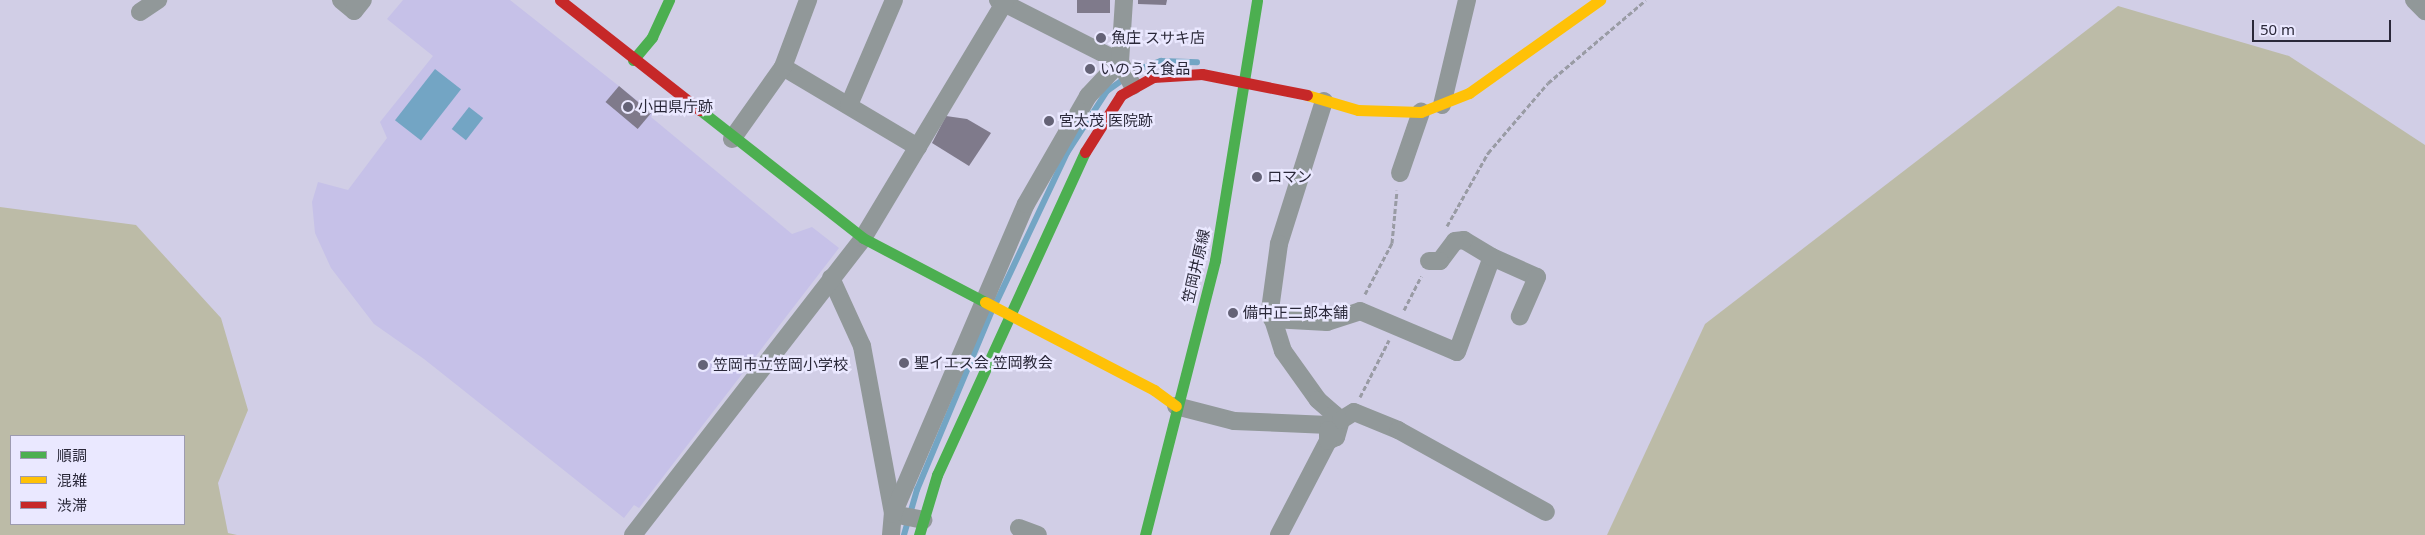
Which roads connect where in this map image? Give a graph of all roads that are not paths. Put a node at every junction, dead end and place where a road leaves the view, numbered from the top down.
1 (158, 0) edge
2 (341, 0) edge
3 (363, 0) edge
4 (560, 0) edge
5 (668, 0) edge
6 (808, 0) edge
7 (894, 0) edge
8 (1124, 0) edge
9 (1257, 0) edge
10 (1468, 0) edge
11 (2414, 0) edge
12 (1001, 2) edge
13 (1589, 3) edge
14 (2425, 11) edge
15 (140, 12) dead end
16 (633, 60) junction
17 (783, 67) junction
18 (1127, 75) junction
19 (1244, 79) junction
20 (1445, 94) junction
21 (1324, 101) junction
22 (849, 105) junction
23 (1421, 112) junction
24 (732, 139) junction
25 (1075, 144) junction
26 (918, 147) junction
27 (1400, 173) road end
28 (1039, 211) junction
29 (863, 238) junction
30 (1492, 257) junction
31 (1429, 261) dead end
32 (831, 278) junction
33 (984, 304) junction
34 (1005, 314) junction
35 (1520, 316) dead end
36 (1272, 319) junction
37 (1176, 406) junction
38 (949, 414) junction
39 (1333, 425) junction
40 (1546, 512) dead end
41 (911, 521) edge
42 (1019, 528) dead end
43 (634, 535) edge
44 (891, 535) edge
45 (1038, 535) edge
46 (1145, 535) edge
47 (1280, 535) edge

1 - 15 street
2 - 3 street
4 - 16 street
5 - 16 street
6 - 17 street
7 - 22 street
8 - 18 street
9 - 19 street, 笠岡井原線
10 - 20 street
11 - 14 street
12 - 18 street
12 - 26 street
13 - 20 street
16 - 24 street
17 - 22 street
17 - 24 street
18 - 19 street
18 - 25 street
18 - 25 street
19 - 21 street
19 - 37 street, 笠岡井原線
20 - 23 street
21 - 23 street
21 - 36 street
22 - 26 street
23 - 27 street
24 - 29 street
25 - 28 street
25 - 28 street
26 - 29 street
28 - 33 street
28 - 34 street
29 - 32 street
29 - 33 street
30 - 31 street
30 - 35 street
30 - 36 street
32 - 41 street
32 - 43 street
33 - 34 street
33 - 38 street
34 - 37 street
34 - 38 street
36 - 39 street
37 - 39 street
37 - 46 street, 笠岡井原線
38 - 41 street
38 - 41 street
39 - 40 street
39 - 47 street
41 - 44 street
42 - 45 street

